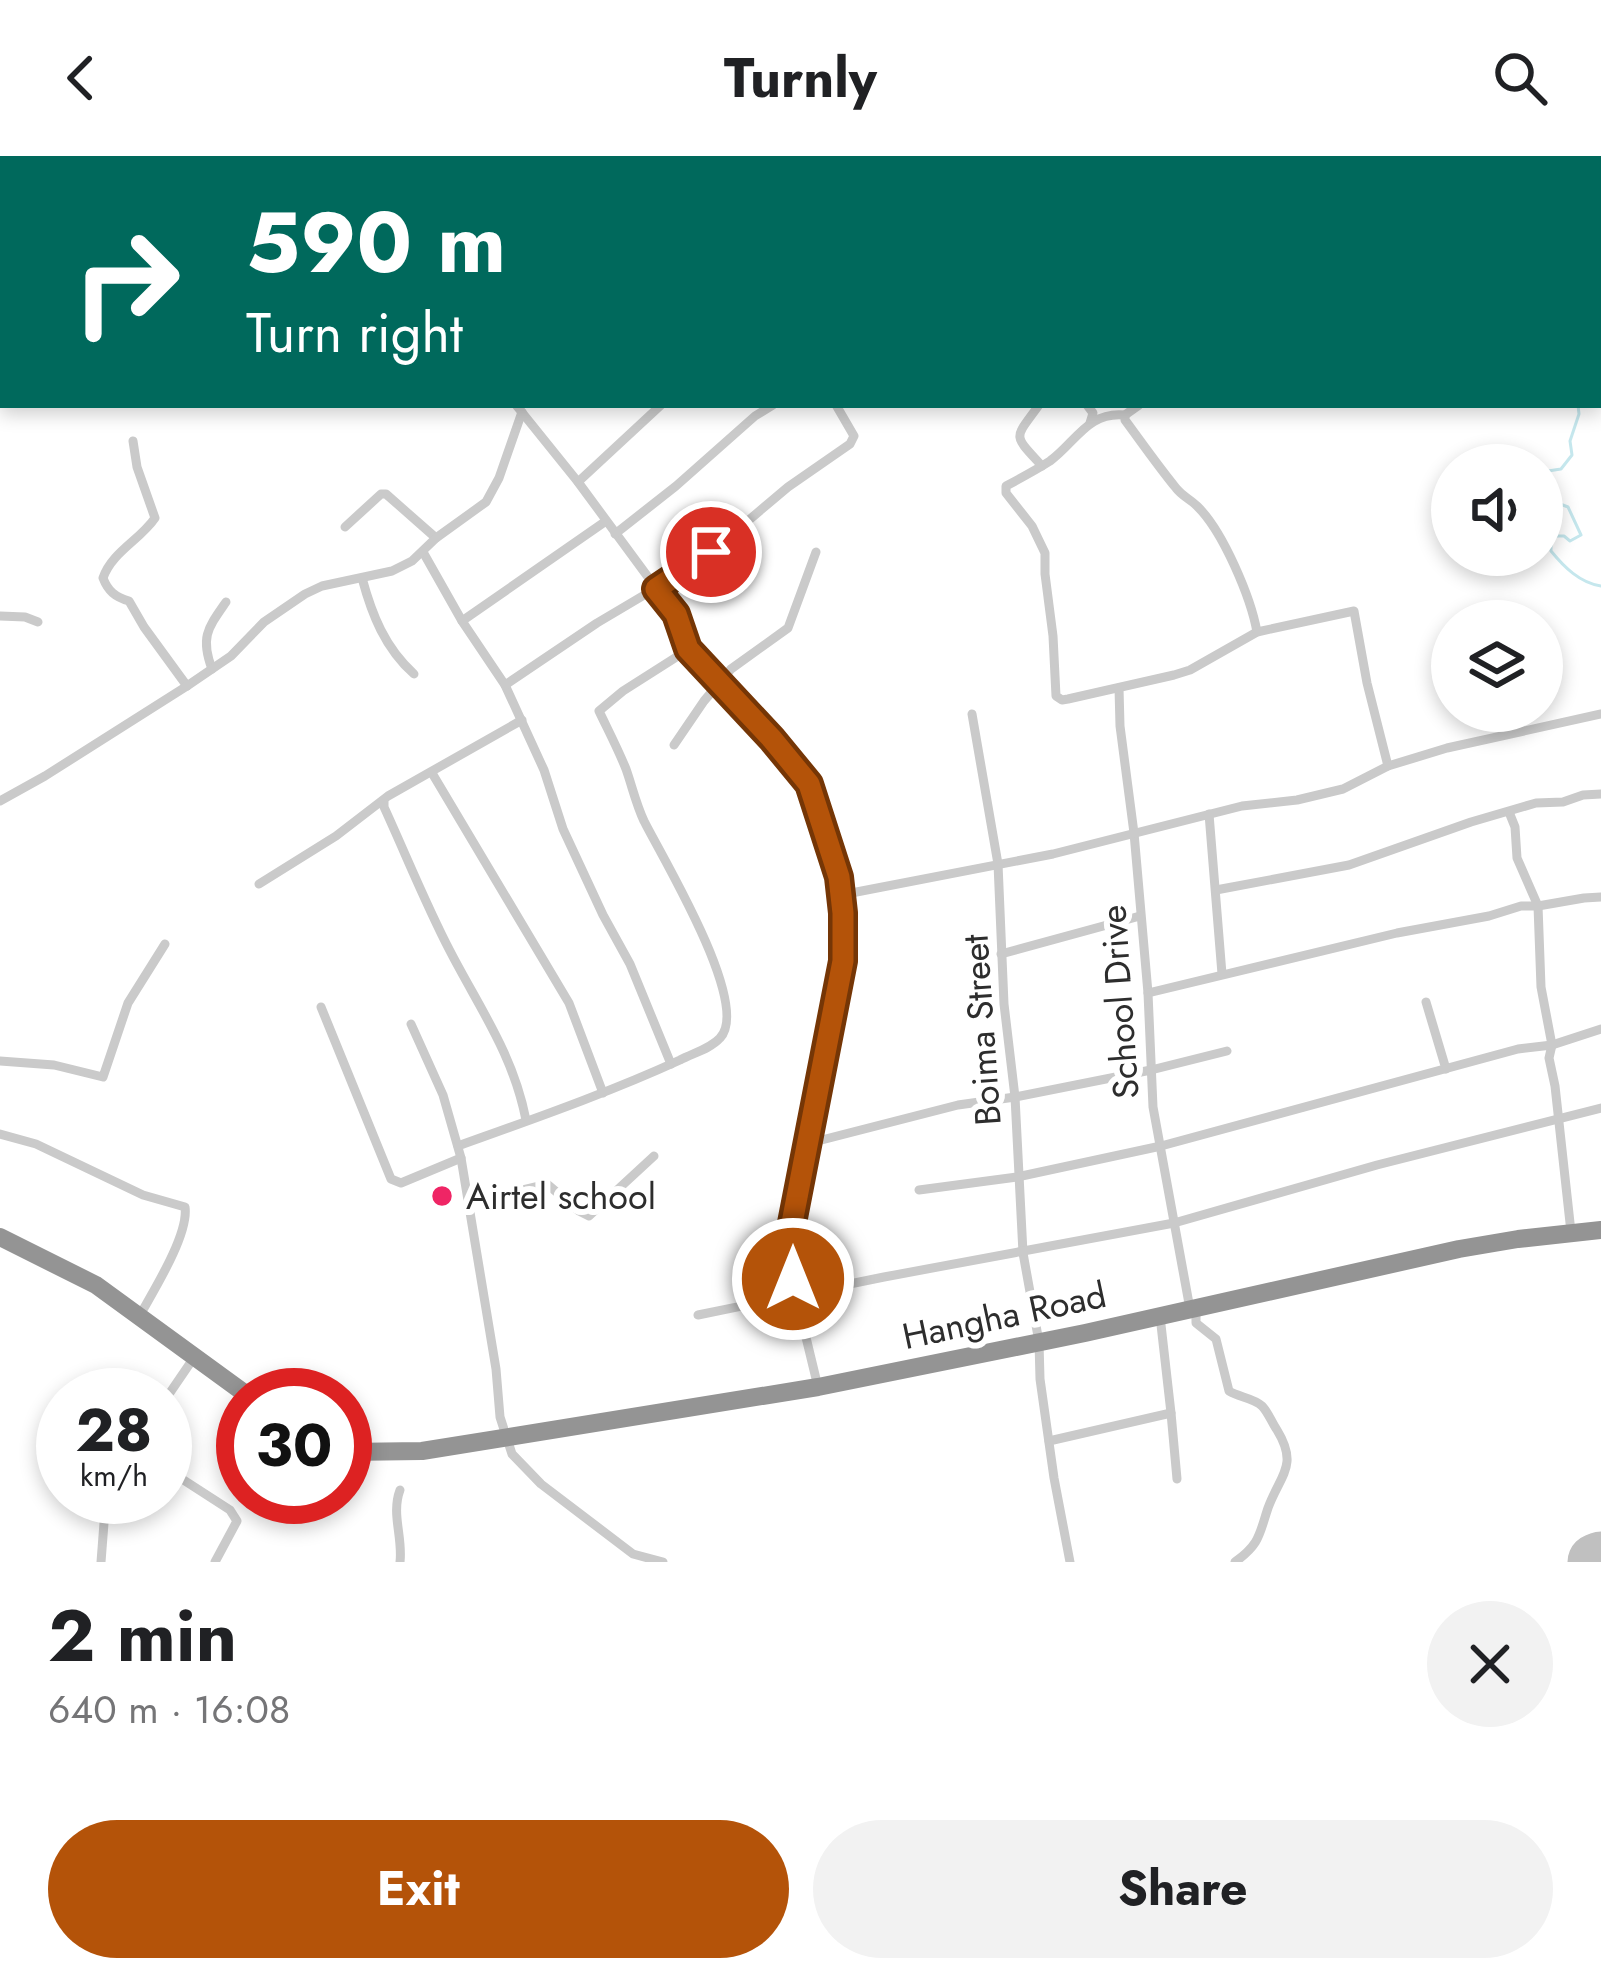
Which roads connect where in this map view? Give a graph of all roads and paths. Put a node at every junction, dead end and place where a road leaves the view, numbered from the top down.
1 (519, 408) edge
2 (659, 408) edge
3 (768, 408) edge
4 (838, 408) edge
5 (1037, 408) edge
6 (1089, 408) edge
7 (1135, 408) edge
8 (1125, 415) junction
9 (1090, 423) junction
10 (133, 441) dead end
11 (1042, 466) junction
12 (578, 482) junction
13 (605, 521) junction
14 (345, 526) dead end
15 (615, 534) junction
16 (436, 538) junction
17 (423, 552) junction
18 (816, 552) dead end
19 (362, 578) junction
20 (656, 589) junction
21 (226, 602) dead end
22 (0, 616) edge
23 (462, 621) junction
24 (38, 622) dead end
25 (1257, 632) junction
26 (688, 649) junction
27 (212, 669) junction
28 (414, 674) dead end
29 (718, 684) junction
30 (505, 685) junction
31 (188, 686) junction
32 (1119, 688) junction
33 (972, 714) dead end
34 (1601, 714) edge
35 (522, 720) junction
36 (674, 745) dead end
37 (1388, 766) junction
38 (432, 773) junction
39 (1601, 794) edge
40 (0, 801) edge
41 (384, 802) junction
42 (1509, 812) junction
43 (1209, 814) junction
44 (1135, 833) junction
45 (998, 864) junction
46 (259, 884) dead end
47 (1216, 890) junction
48 (841, 895) junction
49 (1601, 897) edge
50 (1538, 907) junction
51 (1140, 916) junction
52 (165, 944) dead end
53 (1001, 954) junction
54 (1222, 974) junction
55 (1148, 993) junction
56 (1426, 1002) dead end
57 (321, 1006) dead end
58 (411, 1024) dead end
59 (1601, 1029) edge
60 (1552, 1045) junction
61 (1227, 1051) dead end
62 (0, 1061) edge
63 (671, 1064) junction
64 (1446, 1069) junction
65 (1150, 1070) junction
66 (602, 1094) junction
67 (1015, 1097) junction
68 (1601, 1108) edge
69 (1559, 1119) junction
70 (526, 1120) junction
71 (0, 1134) edge
72 (806, 1144) junction
73 (1161, 1146) junction
74 (460, 1152) junction
75 (654, 1156) dead end
76 (1017, 1177) junction
77 (919, 1190) dead end
78 (469, 1203) junction
79 (1174, 1223) junction
80 (1601, 1231) edge
81 (1571, 1232) junction
82 (0, 1237) edge
83 (1023, 1253) junction
84 (796, 1296) junction
85 (1193, 1308) junction
86 (140, 1315) junction
87 (698, 1315) dead end
88 (1160, 1316) junction
89 (1040, 1342) junction
90 (195, 1356) junction
91 (187, 1368) edge
92 (216, 1372) edge
93 (818, 1387) junction
94 (1171, 1413) junction
95 (507, 1436) junction
96 (1049, 1441) junction
97 (372, 1452) edge
98 (1177, 1479) dead end
99 (192, 1485) edge
100 (400, 1490) dead end
101 (104, 1524) edge
102 (101, 1562) edge
103 (215, 1562) edge
104 (400, 1562) edge
105 (663, 1562) edge
106 (1070, 1562) edge
107 (1235, 1562) edge

1 - 12 street
1 - 16 street
2 - 12 street
3 - 15 street
4 - 20 street
5 - 11 street
6 - 9 street
7 - 8 street
8 - 9 street
8 - 25 street
9 - 11 street
10 - 31 street
11 - 32 street
12 - 13 street
13 - 15 street
13 - 23 street
14 - 16 street
15 - 20 street
16 - 17 street
17 - 19 street
17 - 23 street
18 - 29 street
19 - 27 street
19 - 28 street
20 - 26 street
20 - 30 street
21 - 27 street
22 - 24 street
23 - 30 street
25 - 32 street
25 - 37 street
26 - 29 street
26 - 63 street
27 - 31 street
29 - 36 street
29 - 48 street
30 - 35 street
31 - 40 street
32 - 44 street, School Drive
33 - 45 street, Boima Street
34 - 37 street
35 - 38 street
35 - 63 street
37 - 43 street
38 - 41 street
38 - 66 street
39 - 42 street
41 - 46 street
41 - 70 street
42 - 47 street
42 - 50 street
43 - 44 street
43 - 47 street
44 - 45 street
44 - 51 street, School Drive
45 - 48 street
45 - 53 street, Boima Street
47 - 54 street
48 - 72 street
49 - 50 street
50 - 54 street
50 - 60 street
51 - 53 street
51 - 55 street, School Drive
52 - 62 street
53 - 67 street, Boima Street
54 - 55 street
55 - 65 street, School Drive
56 - 64 street
57 - 74 street
58 - 74 street
59 - 60 street
60 - 64 street
60 - 69 street
61 - 65 street
63 - 66 street
64 - 73 street
65 - 67 street
65 - 73 street, School Drive
66 - 70 street
67 - 72 street
67 - 76 street, Boima Street
68 - 69 street
69 - 79 street
69 - 81 street
70 - 74 street
71 - 86 street
72 - 84 street
73 - 76 street
73 - 79 street, School Drive
74 - 78 street
75 - 78 street
76 - 77 street
76 - 83 street, Boima Street
78 - 95 street
79 - 83 street
79 - 85 street, School Drive
80 - 81 highway, Hangha Road
81 - 85 highway, Hangha Road
82 - 86 highway
83 - 84 street
83 - 89 street, Boima Street
84 - 87 street
84 - 93 street
85 - 88 highway, Hangha Road
85 - 107 street, School Drive
86 - 90 highway
88 - 89 highway, Hangha Road
88 - 94 street
89 - 93 highway, Hangha Road
89 - 96 street, Boima Street
90 - 91 street
90 - 92 highway
93 - 95 highway, Hangha Road
94 - 96 street
94 - 98 street
95 - 97 highway, Hangha Road
95 - 105 street
96 - 106 street, Boima Street
99 - 103 street
100 - 104 street
101 - 102 street

